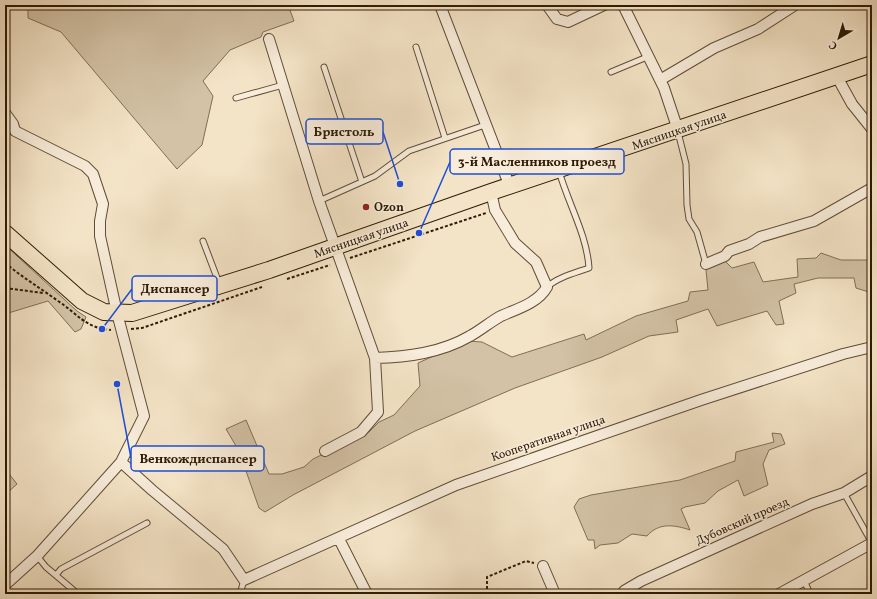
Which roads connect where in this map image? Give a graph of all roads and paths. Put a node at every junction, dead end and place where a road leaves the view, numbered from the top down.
1 (440, 5) edge
2 (547, 5) edge
3 (604, 5) edge
4 (623, 5) edge
5 (795, 5) edge
6 (269, 39) dead end
7 (416, 47) dead end
8 (647, 57) junction
9 (872, 64) edge
10 (324, 67) dead end
11 (611, 72) dead end
12 (836, 75) junction
13 (660, 80) junction
14 (283, 84) junction
15 (236, 98) dead end
16 (5, 113) edge
17 (485, 125) junction
18 (5, 126) edge
19 (872, 129) edge
20 (678, 130) junction
21 (15, 131) junction
22 (445, 138) junction
23 (559, 170) junction
24 (362, 182) junction
25 (510, 186) junction
26 (872, 188) edge
27 (491, 192) junction
28 (319, 201) junction
29 (5, 233) edge
30 (204, 241) dead end
31 (335, 248) junction
32 (706, 264) joint
33 (220, 286) junction
34 (547, 287) junction
35 (5, 288) edge
36 (44, 293) dead end
37 (117, 313) junction
38 (872, 347) edge
39 (375, 358) junction
40 (325, 451) dead end
41 (121, 462) junction
42 (872, 476) edge
43 (844, 493) junction
44 (147, 524) dead end
45 (339, 539) junction
46 (872, 543) edge
47 (37, 556) junction
48 (543, 566) joint
49 (56, 575) junction
50 (244, 580) junction
51 (804, 580) junction
52 (5, 585) edge
53 (623, 593) edge
54 (78, 594) edge
55 (240, 594) edge
56 (367, 594) edge
57 (487, 594) edge
58 (555, 594) edge
59 (779, 594) edge
60 (810, 594) edge

1 - 17 street
2 - 3 street
4 - 8 street
5 - 13 street
6 - 14 street
7 - 22 lane
8 - 11 lane
8 - 13 street
9 - 12 main road, Мясницкая улица
10 - 24 lane
12 - 19 street
12 - 20 main road, Мясницкая улица
13 - 20 street
14 - 15 lane
14 - 28 street
16 - 21 street
17 - 22 lane
17 - 25 street
18 - 21 street
20 - 23 main road, Мясницкая улица
20 - 32 lane
21 - 37 street
22 - 24 lane
23 - 25 main road, Мясницкая улица
23 - 34 lane
24 - 28 lane
25 - 27 main road, Мясницкая улица
26 - 32 street
27 - 31 main road, Мясницкая улица
27 - 34 street
28 - 31 street
29 - 37 main road, Мясницкая улица
30 - 33 lane
31 - 33 main road, Мясницкая улица
31 - 39 street
33 - 37 main road, Мясницкая улица
34 - 39 street
35 - 36 path
37 - 41 street
38 - 45 street, Кооперативная улица
39 - 40 street
41 - 47 street
41 - 50 street
42 - 43 street, Дубовский проезд
43 - 46 lane
43 - 53 street, Дубовский проезд
44 - 49 lane
45 - 50 street, Кооперативная улица
45 - 56 street
46 - 51 street
47 - 49 lane
47 - 52 street
48 - 57 path
48 - 58 street
49 - 54 lane
50 - 55 lane
51 - 59 street
51 - 60 lane

